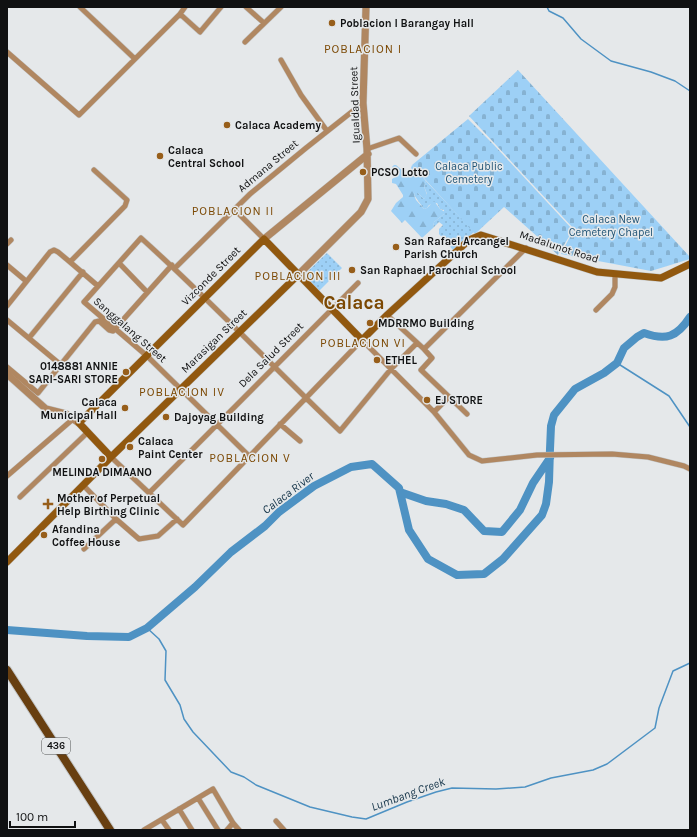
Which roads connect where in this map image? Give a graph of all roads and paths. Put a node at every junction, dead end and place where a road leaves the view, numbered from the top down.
1 (80, 7) edge
2 (185, 7) edge
3 (221, 7) edge
4 (246, 7) edge
5 (281, 7) edge
6 (366, 7) edge
7 (180, 14) junction
8 (264, 23) junction
9 (245, 42) dead end
10 (7, 52) edge
11 (135, 59) junction
12 (280, 60) dead end
13 (363, 103) junction
14 (327, 131) junction
15 (367, 152) junction
16 (416, 154) dead end
17 (94, 170) dead end
18 (234, 209) junction
19 (264, 239) junction
20 (11, 240) dead end
21 (7, 244) edge
22 (526, 248) junction
23 (70, 262) junction
24 (119, 263) junction
25 (690, 264) edge
26 (7, 265) edge
27 (173, 267) junction
28 (83, 272) junction
29 (299, 274) junction
30 (615, 274) junction
31 (26, 281) junction
32 (358, 283) dead end
33 (98, 286) junction
34 (147, 292) junction
35 (205, 298) junction
36 (7, 306) edge
37 (333, 308) junction
38 (596, 310) dead end
39 (387, 315) junction
40 (7, 320) edge
41 (115, 328) junction
42 (240, 332) junction
43 (29, 338) junction
44 (362, 340) junction
45 (417, 343) junction
46 (424, 349) junction
47 (147, 356) junction
48 (61, 366) junction
49 (273, 367) junction
50 (7, 368) edge
51 (391, 369) junction
52 (7, 374) edge
53 (180, 390) junction
54 (449, 397) junction
55 (306, 398) junction
56 (434, 412) junction
57 (467, 414) dead end
58 (76, 421) junction
59 (217, 424) junction
60 (280, 424) junction
61 (88, 432) junction
62 (300, 441) dead end
63 (249, 456) junction
64 (111, 457) junction
65 (690, 469) edge
66 (7, 476) edge
67 (83, 485) junction
68 (149, 493) junction
69 (20, 497) dead end
70 (116, 519) junction
71 (177, 519) junction
72 (84, 549) dead end
73 (7, 562) edge
74 (7, 670) edge
75 (198, 798) junction
76 (179, 809) junction
77 (162, 820) junction
78 (276, 822) dead end
79 (233, 823) junction
80 (110, 830) edge
81 (144, 830) edge
82 (169, 830) edge
83 (192, 830) edge
84 (218, 830) edge
85 (227, 830) edge
86 (239, 830) edge
87 (284, 830) edge

1 - 11 street
2 - 7 street
3 - 7 street
4 - 8 street
5 - 8 street
6 - 13 street, Igualdad Street
7 - 11 street
8 - 9 street
10 - 11 street
12 - 14 street
13 - 14 street, Admana Street
13 - 15 street, Igualdad Street
14 - 18 street, Admana Street
15 - 16 street
15 - 19 street, Vizconde Street
15 - 29 street, Marasigan Street
17 - 23 street
18 - 19 street
18 - 27 street, Admana Street
19 - 29 main road
19 - 35 main road, Vizconde Street
20 - 21 street
22 - 30 main road, Madalunot Road
22 - 39 main road, Madalunot Road
22 - 46 street
23 - 28 street
23 - 31 street
24 - 27 street
24 - 33 street
24 - 34 street
25 - 30 main road, Madalunot Road
26 - 31 street
27 - 34 street, Admana Street
27 - 35 street
28 - 33 street
28 - 43 street
29 - 37 main road
29 - 42 main road, Marasigan Street
30 - 38 street
31 - 36 street
32 - 37 street, Dela Salud Street
33 - 41 street, Sanggalang Street
34 - 41 street, Admana Street
35 - 42 street
35 - 47 main road, Vizconde Street
37 - 44 main road
37 - 49 street, Dela Salud Street
39 - 44 main road, Madalunot Road
39 - 45 street
40 - 43 street
41 - 47 street, Sanggalang Street
41 - 48 street
42 - 49 street
42 - 53 main road, Marasigan Street
43 - 48 street
44 - 51 street
44 - 55 street
45 - 46 street
45 - 51 street
46 - 54 street
47 - 53 street, Sanggalang Street
47 - 58 main road, Vizconde Street
48 - 50 street
49 - 55 street
49 - 59 street, Dela Salud Street
51 - 55 street
51 - 56 street
52 - 58 street
53 - 59 street, Sanggalang Street
53 - 64 main road, Marasigan Street
54 - 56 street
54 - 57 street
55 - 60 street
56 - 65 street
58 - 61 main road
58 - 66 street
59 - 63 street, Sanggalang Street
59 - 68 street, Dela Salud Street
60 - 62 street
60 - 63 street
61 - 64 main road
61 - 69 street
63 - 71 street
64 - 67 main road, Marasigan Street
64 - 68 street
67 - 70 street
67 - 73 main road, Marasigan Street
68 - 71 street
70 - 71 street
70 - 72 street
74 - 80 main road, 436
75 - 76 street
75 - 79 street
75 - 84 street
76 - 77 street
76 - 83 street
77 - 81 street
77 - 82 street
78 - 87 street
79 - 85 street
79 - 86 street

